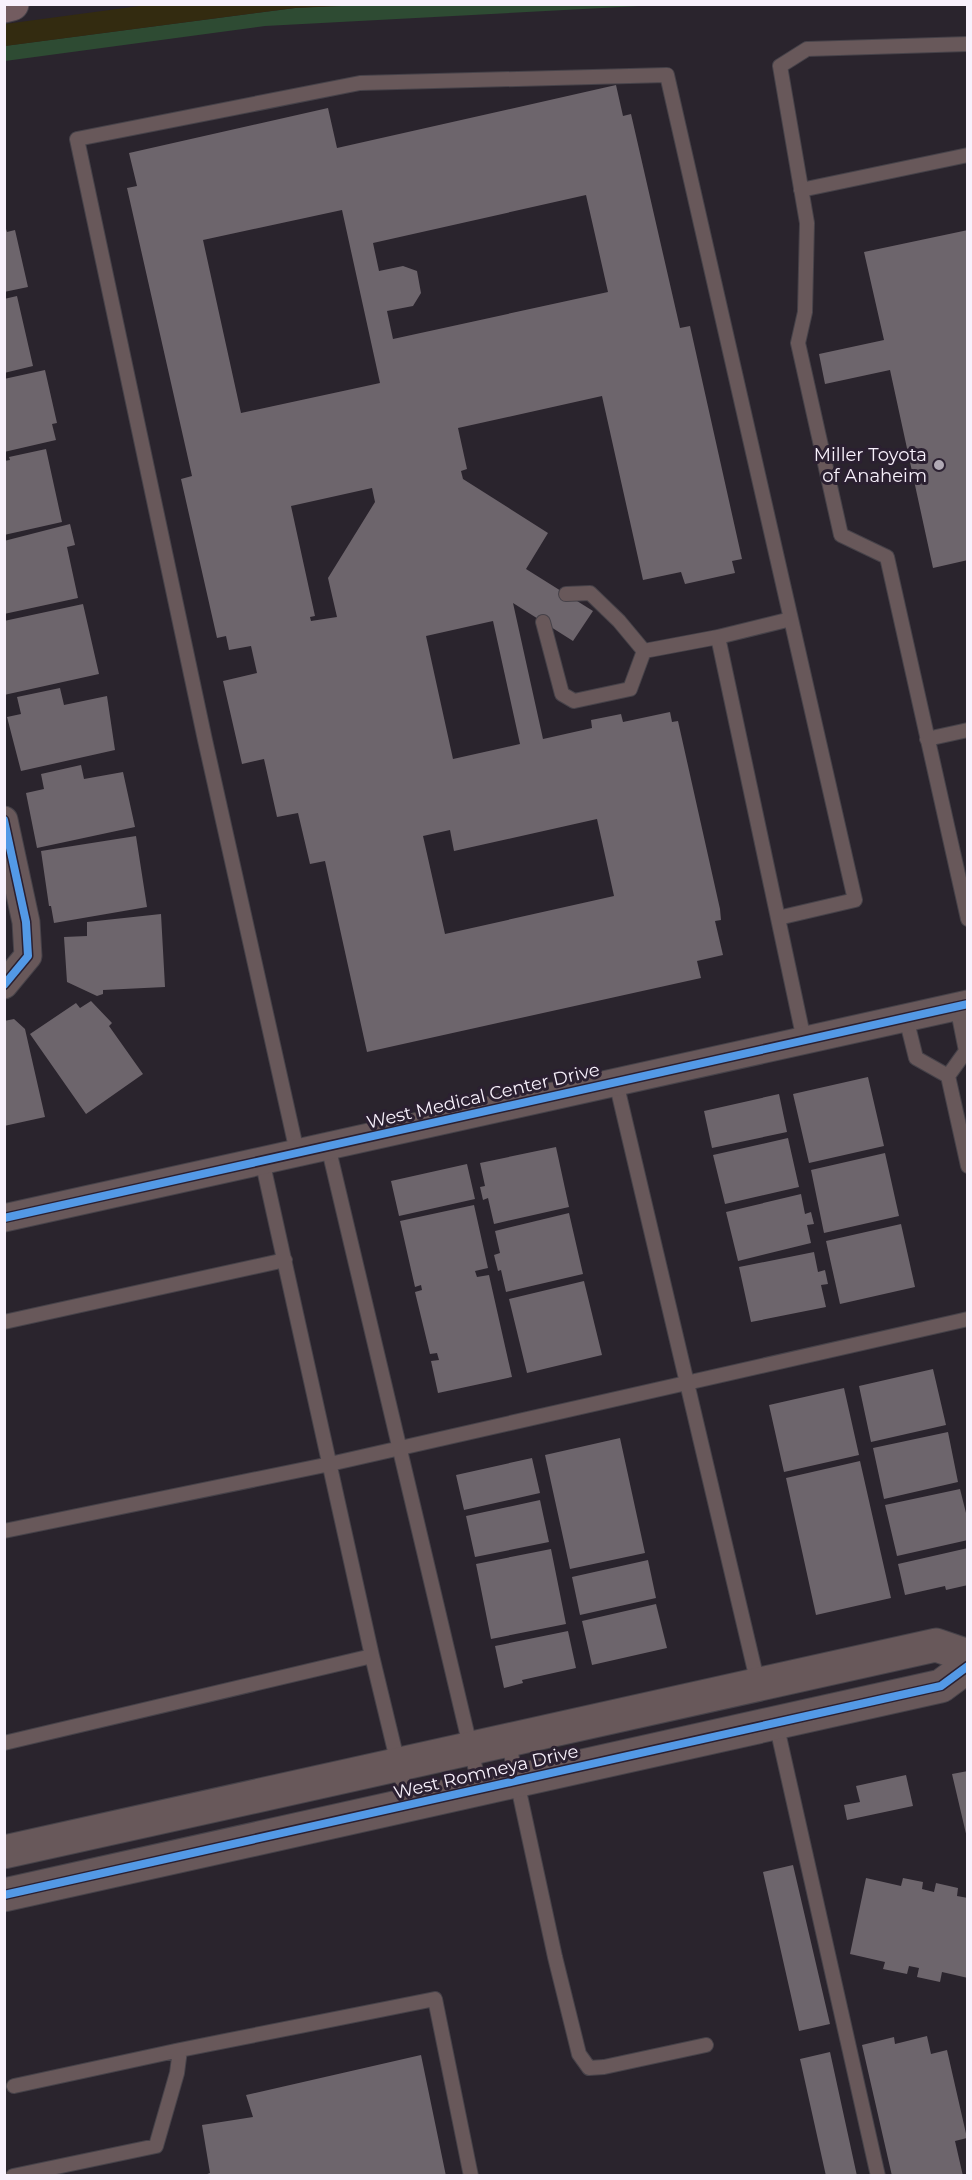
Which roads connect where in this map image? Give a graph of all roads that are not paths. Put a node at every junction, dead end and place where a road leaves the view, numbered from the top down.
1 (12, 4) edge
2 (4, 6) edge
3 (968, 44) edge
4 (968, 155) edge
5 (801, 190) junction
6 (566, 594) dead end
7 (791, 619) junction
8 (543, 622) dead end
9 (718, 637) junction
10 (644, 651) junction
11 (968, 730) edge
12 (927, 739) junction
13 (4, 820) edge
14 (965, 893) edge
15 (778, 918) junction
16 (968, 919) edge
17 (4, 986) edge
18 (962, 1005) edge
19 (906, 1018) junction
20 (804, 1040) junction
21 (948, 1076) junction
22 (616, 1082) junction
23 (328, 1146) junction
24 (297, 1152) junction
25 (262, 1160) junction
26 (968, 1166) edge
27 (4, 1218) edge
28 (285, 1260) junction
29 (968, 1319) edge
30 (4, 1322) edge
31 (686, 1382) junction
32 (398, 1448) junction
33 (330, 1464) junction
34 (4, 1531) edge
35 (372, 1656) junction
36 (968, 1656) edge
37 (968, 1666) edge
38 (759, 1685) junction
39 (776, 1723) junction
40 (508, 1740) junction
41 (4, 1743) edge
42 (470, 1748) junction
43 (399, 1764) junction
44 (516, 1781) junction
45 (480, 1788) junction
46 (408, 1805) junction
47 (4, 1852) edge
48 (4, 1894) edge
49 (706, 2045) dead end
50 (180, 2050) junction
51 (14, 2086) dead end
52 (13, 2175) edge
53 (471, 2175) edge
54 (878, 2175) edge

1 - 2 highway
3 - 5 lane
4 - 5 lane
5 - 12 lane
6 - 10 lane
7 - 9 lane
7 - 15 lane
7 - 24 lane
8 - 10 lane
9 - 10 lane
9 - 15 lane
11 - 12 lane
12 - 14 lane
13 - 17 street
14 - 16 lane
15 - 20 lane
18 - 19 street, West Medical Center Drive
18 - 21 lane
19 - 20 street, West Medical Center Drive
19 - 21 lane
20 - 22 street, West Medical Center Drive
21 - 26 lane
22 - 23 street, West Medical Center Drive
22 - 31 lane
23 - 24 street, West Medical Center Drive
23 - 32 lane
24 - 25 street, West Medical Center Drive
25 - 27 street, West Medical Center Drive
25 - 28 lane
28 - 30 lane
28 - 33 lane
29 - 31 lane
31 - 32 lane
31 - 38 lane
32 - 33 lane
32 - 42 lane
33 - 34 lane
33 - 35 lane
35 - 41 lane
35 - 43 lane
36 - 38 street, West Romneya Drive
37 - 39 street, West Romneya Drive
38 - 40 street, West Romneya Drive
39 - 44 street, West Romneya Drive
39 - 54 lane
40 - 42 street, West Romneya Drive
40 - 44 lane
42 - 43 street, West Romneya Drive
42 - 45 lane
43 - 46 lane
43 - 47 street, West Romneya Drive
44 - 45 street, West Romneya Drive
44 - 49 lane
45 - 46 street, West Romneya Drive
46 - 48 street, West Romneya Drive
50 - 51 lane
50 - 52 lane
50 - 53 lane

